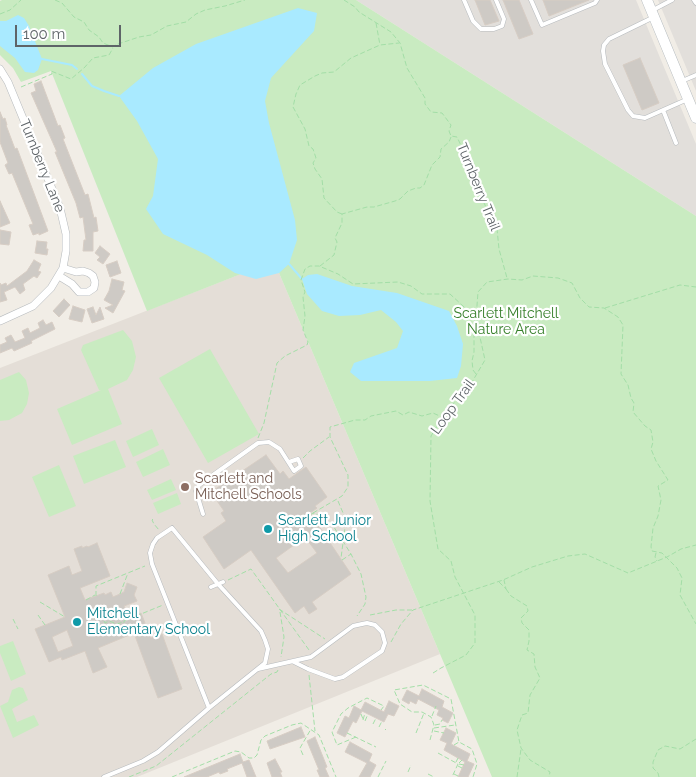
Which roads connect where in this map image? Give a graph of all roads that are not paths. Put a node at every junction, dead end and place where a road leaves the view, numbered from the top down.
1 (464, 0) edge
2 (496, 0) edge
3 (531, 0) edge
4 (597, 0) edge
5 (647, 0) edge
6 (672, 0) edge
7 (653, 14) junction
8 (0, 69) edge
9 (696, 75) edge
10 (680, 82) junction
11 (688, 99) junction
12 (663, 110) junction
13 (696, 118) edge
14 (676, 143) dead end
15 (63, 268) junction
16 (59, 276) junction
17 (0, 321) edge
18 (289, 462) junction
19 (203, 514) dead end
20 (223, 582) road end
21 (218, 584) junction
22 (211, 586) dead end
23 (294, 662) junction
24 (256, 670) junction
25 (209, 708) junction
26 (104, 777) edge

1 - 2 lane
3 - 4 lane
5 - 7 main road
6 - 7 lane
7 - 10 main road
7 - 12 lane
8 - 15 street, Turnberry Lane
9 - 10 lane
10 - 11 main road
11 - 12 lane
11 - 13 main road
12 - 14 lane
15 - 16 street, Turnberry Lane
15 - 16 street
16 - 17 street, Turnberry Lane
18 - 18 lane
18 - 19 lane
20 - 21 lane
21 - 22 lane
21 - 24 lane
21 - 25 lane
23 - 23 lane
23 - 24 lane
24 - 25 lane
25 - 26 lane

